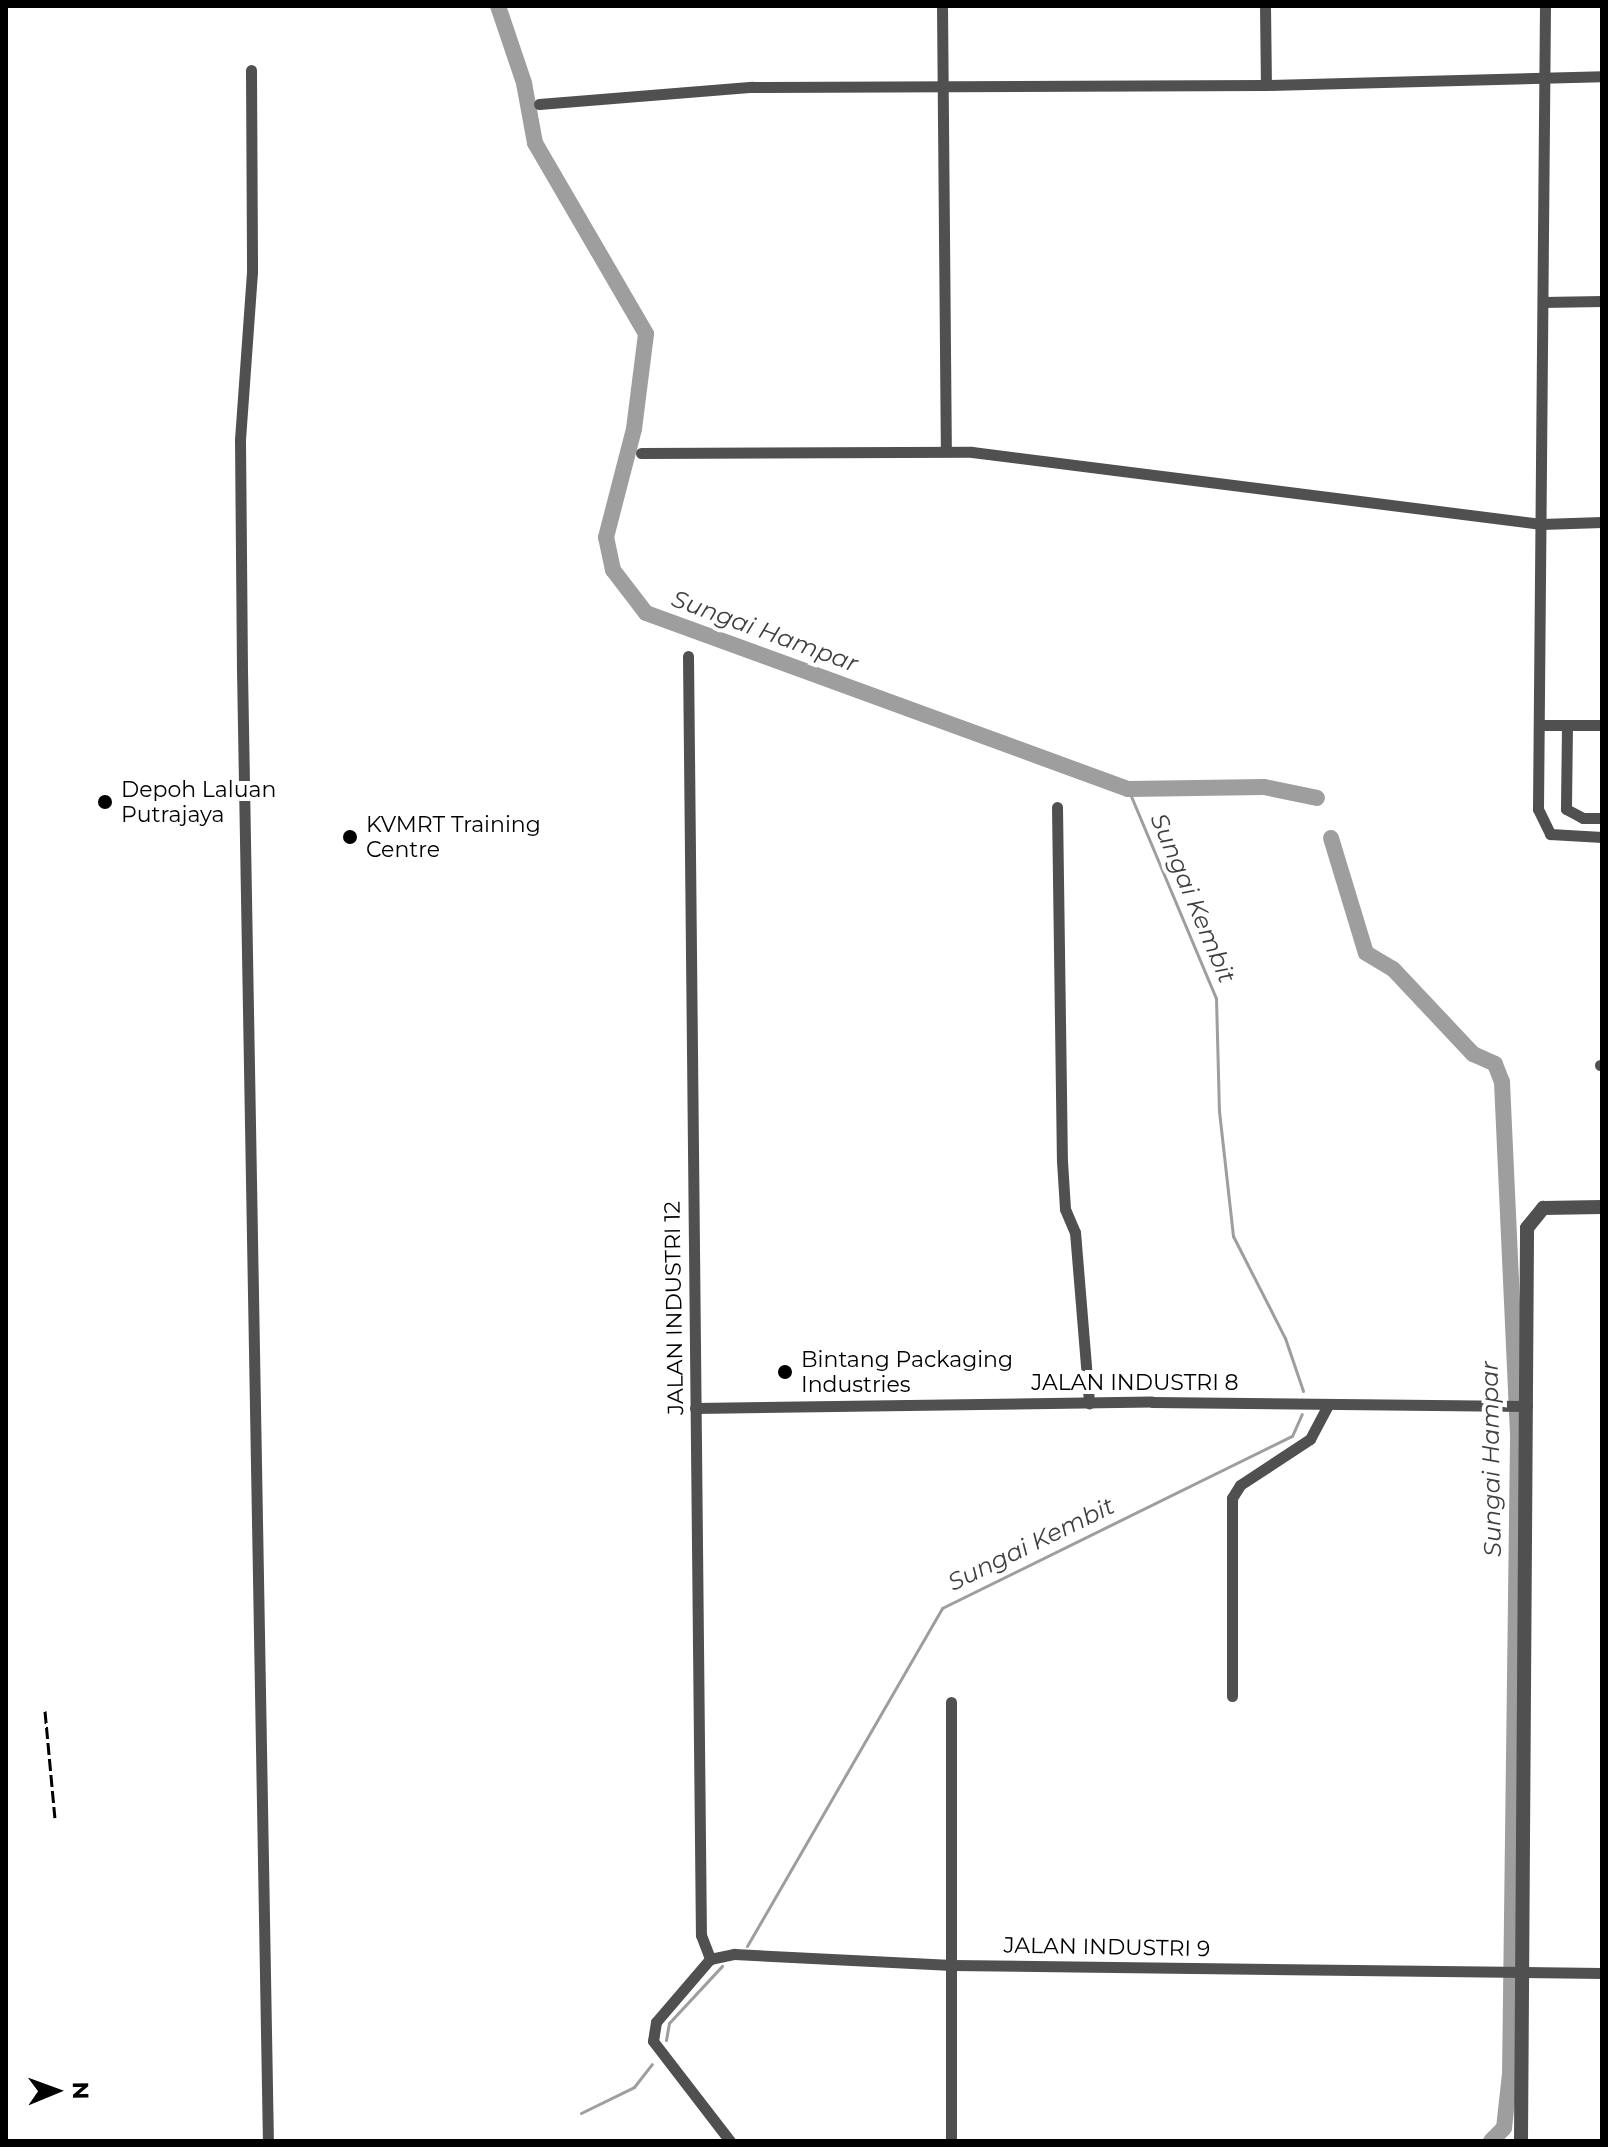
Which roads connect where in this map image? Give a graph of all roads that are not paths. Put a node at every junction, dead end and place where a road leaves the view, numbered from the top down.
1 (942, 6) edge
2 (1265, 6) edge
3 (1545, 6) edge
4 (251, 70) dead end
5 (1602, 76) edge
6 (1544, 80) junction
7 (1266, 85) junction
8 (943, 89) junction
9 (539, 104) dead end
10 (1602, 301) edge
11 (1543, 302) junction
12 (946, 451) junction
13 (641, 453) dead end
14 (1602, 522) edge
15 (1541, 524) junction
16 (688, 656) dead end
17 (1539, 725) junction
18 (1567, 725) junction
19 (1602, 725) edge
20 (1057, 807) dead end
21 (1602, 818) edge
22 (1602, 837) edge
23 (1602, 1207) edge
24 (1089, 1403) junction
25 (1328, 1405) junction
26 (1526, 1406) junction
27 (695, 1408) junction
28 (1232, 1696) dead end
29 (951, 1702) dead end
30 (710, 1959) junction
31 (952, 1965) junction
32 (1521, 1973) junction
33 (1602, 1973) edge
34 (268, 2141) edge
35 (730, 2141) edge
36 (951, 2141) edge
37 (1521, 2141) edge

1 - 8 street
2 - 7 street
3 - 6 street
4 - 34 street
5 - 6 street
6 - 7 street
6 - 11 street
7 - 8 street
8 - 9 street
8 - 12 street
10 - 11 street
11 - 15 street
12 - 13 street
12 - 15 street
14 - 15 street
15 - 17 street
16 - 27 street, JALAN INDUSTRI 12
17 - 18 street
17 - 22 street
18 - 19 street
18 - 21 street
20 - 24 street
23 - 26 street
24 - 25 street, JALAN INDUSTRI 8
24 - 27 street, JALAN INDUSTRI 8
25 - 26 street, JALAN INDUSTRI 8
25 - 28 street
26 - 32 street
27 - 30 street, JALAN INDUSTRI 12
29 - 31 street
30 - 31 street, JALAN INDUSTRI 9
30 - 35 street
31 - 32 street, JALAN INDUSTRI 9
31 - 36 street
32 - 33 street, JALAN INDUSTRI 9
32 - 37 street

